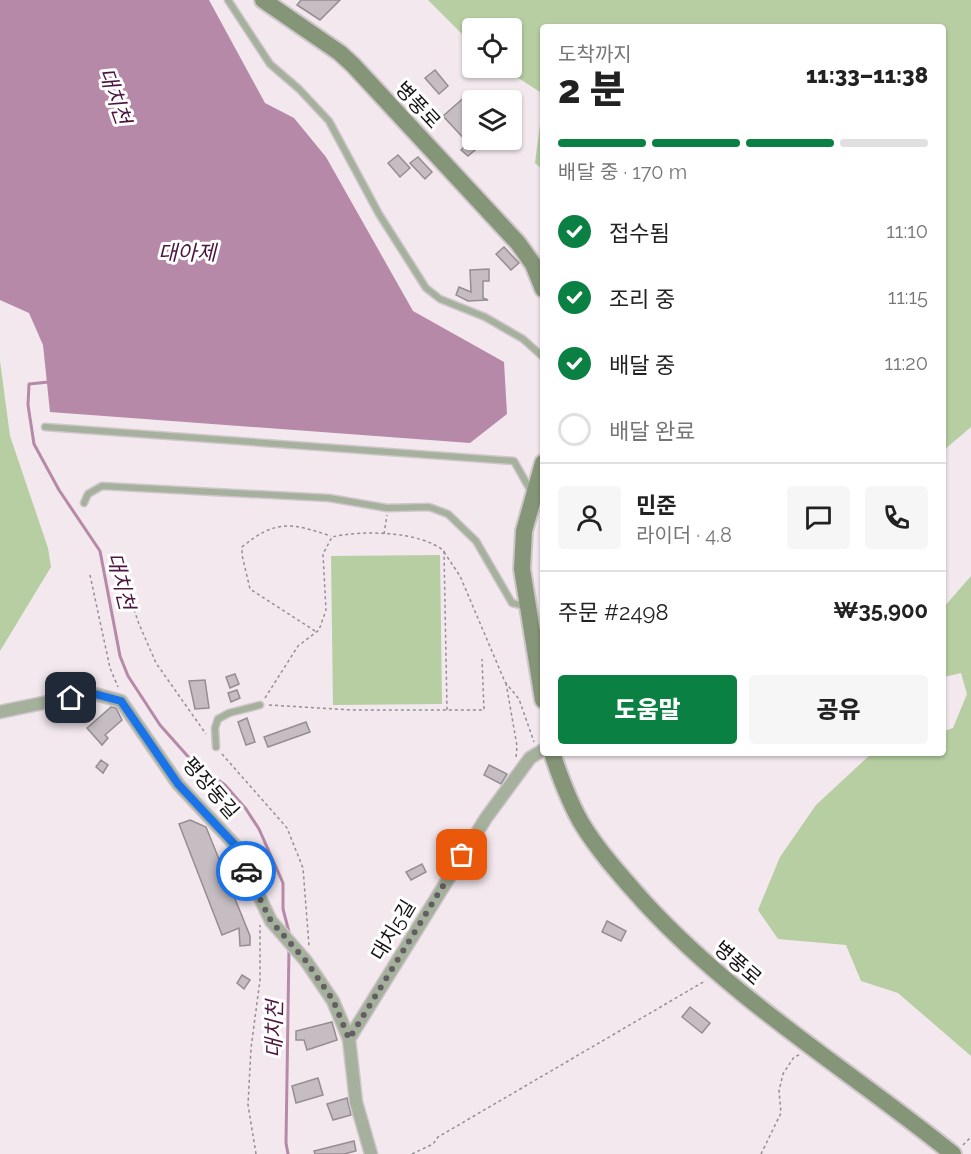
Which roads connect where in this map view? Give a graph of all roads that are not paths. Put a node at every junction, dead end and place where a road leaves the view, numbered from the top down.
1 (228, 0) edge
2 (262, 0) edge
3 (540, 282) edge
4 (540, 354) edge
5 (45, 427) dead end
6 (540, 474) edge
7 (534, 496) junction
8 (84, 503) dead end
9 (529, 607) junction
10 (540, 680) edge
11 (260, 705) road end
12 (0, 712) edge
13 (216, 747) road end
14 (540, 754) edge
15 (546, 756) edge
16 (349, 1039) junction
17 (371, 1154) edge
18 (953, 1154) edge

1 - 4 lane
2 - 3 main road, 병풍로
5 - 7 lane
6 - 7 main road
7 - 9 main road
8 - 9 lane
9 - 10 main road
11 - 13 lane
12 - 16 street, 평장동길
14 - 16 street, 대치5길
15 - 18 main road, 병풍로
16 - 17 street

